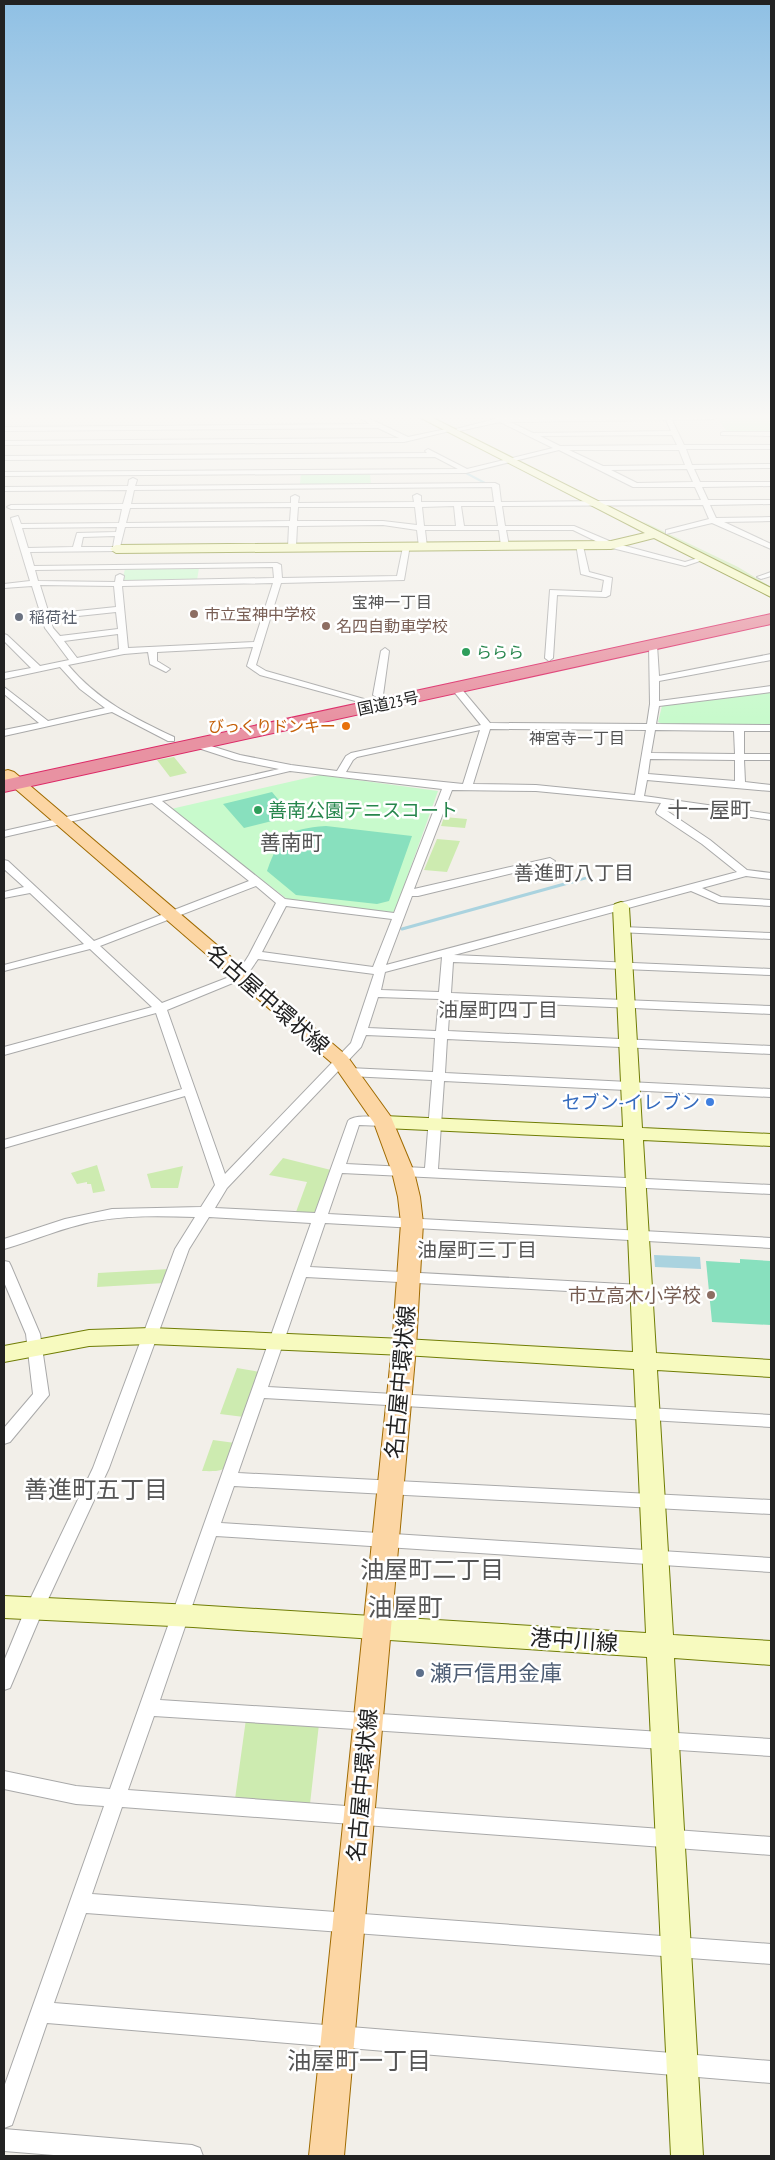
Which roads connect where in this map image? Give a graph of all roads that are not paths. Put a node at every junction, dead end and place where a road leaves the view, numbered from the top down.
1 (13, 518) edge
2 (124, 518) edge
3 (293, 518) edge
4 (420, 518) edge
5 (459, 518) edge
6 (500, 518) edge
7 (633, 518) edge
8 (771, 519) edge
9 (713, 520) junction
10 (293, 524) junction
11 (122, 525) junction
12 (17, 526) junction
13 (421, 528) junction
14 (460, 528) junction
15 (502, 528) junction
16 (664, 533) junction
17 (120, 534) junction
18 (769, 544) edge
19 (612, 545) junction
20 (423, 546) junction
21 (505, 546) junction
22 (579, 546) junction
23 (292, 547) junction
24 (406, 547) junction
25 (118, 549) junction
26 (25, 550) junction
27 (76, 550) junction
28 (705, 558) junction
29 (201, 566) junction
30 (119, 567) junction
31 (30, 568) junction
32 (766, 576) edge
33 (278, 582) junction
34 (35, 583) junction
35 (199, 583) junction
36 (771, 583) edge
37 (118, 584) junction
38 (4, 586) edge
39 (771, 593) edge
40 (120, 609) junction
41 (771, 610) edge
42 (45, 617) junction
43 (771, 619) edge
44 (122, 631) junction
45 (4, 637) edge
46 (57, 640) junction
47 (257, 644) junction
48 (653, 644) junction
49 (152, 650) junction
50 (124, 651) junction
51 (386, 651) dead end
52 (771, 657) edge
53 (548, 658) junction
54 (75, 661) junction
55 (62, 664) junction
56 (38, 669) junction
57 (166, 670) dead end
58 (4, 676) edge
59 (655, 679) junction
60 (456, 688) junction
61 (771, 689) edge
62 (4, 690) edge
63 (378, 695) junction
64 (358, 699) junction
65 (655, 704) junction
66 (114, 709) junction
67 (46, 724) junction
68 (486, 726) junction
69 (652, 728) junction
70 (739, 728) junction
71 (771, 728) edge
72 (4, 733) edge
73 (171, 739) junction
74 (195, 744) junction
75 (646, 756) junction
76 (740, 757) junction
77 (771, 757) edge
78 (291, 768) junction
79 (340, 774) junction
80 (643, 777) junction
81 (7, 778) edge
82 (740, 784) junction
83 (448, 787) junction
84 (468, 787) junction
85 (771, 788) edge
86 (639, 798) junction
87 (154, 800) junction
88 (667, 801) junction
89 (771, 817) edge
90 (62, 821) junction
91 (4, 834) edge
92 (550, 861) dead end
93 (4, 863) edge
94 (744, 873) junction
95 (771, 876) edge
96 (257, 882) junction
97 (692, 887) junction
98 (32, 889) junction
99 (409, 892) junction
100 (4, 896) edge
101 (282, 902) junction
102 (771, 903) edge
103 (620, 906) junction
104 (171, 915) junction
105 (399, 917) junction
106 (622, 930) junction
107 (771, 936) edge
108 (93, 945) junction
109 (255, 955) junction
110 (448, 956) junction
111 (624, 966) junction
112 (4, 968) edge
113 (378, 970) junction
114 (771, 972) edge
115 (241, 976) junction
116 (374, 993) junction
117 (445, 996) junction
118 (626, 1004) junction
119 (160, 1008) junction
120 (771, 1010) edge
121 (361, 1031) junction
122 (442, 1035) junction
123 (628, 1044) junction
124 (4, 1050) edge
125 (771, 1050) edge
126 (344, 1066) junction
127 (438, 1077) junction
128 (630, 1086) junction
129 (188, 1091) junction
130 (771, 1093) edge
131 (384, 1122) junction
132 (434, 1124) junction
133 (632, 1134) junction
134 (771, 1140) edge
135 (4, 1144) edge
136 (337, 1168) junction
137 (403, 1172) junction
138 (430, 1173) junction
139 (635, 1184) junction
140 (222, 1185) junction
141 (771, 1190) edge
142 (205, 1212) junction
143 (319, 1219) junction
144 (412, 1223) junction
145 (638, 1235) junction
146 (771, 1243) edge
147 (4, 1244) edge
148 (4, 1266) edge
149 (300, 1272) junction
150 (409, 1278) junction
151 (641, 1290) junction
152 (151, 1336) junction
153 (276, 1342) junction
154 (35, 1347) junction
155 (404, 1347) junction
156 (4, 1354) edge
157 (644, 1356) junction
158 (771, 1358) edge
159 (771, 1368) edge
160 (258, 1392) junction
161 (399, 1400) junction
162 (647, 1413) junction
163 (771, 1421) edge
164 (4, 1438) edge
165 (228, 1479) junction
166 (390, 1487) junction
167 (652, 1501) junction
168 (771, 1507) edge
169 (212, 1529) junction
170 (384, 1541) junction
171 (655, 1557) junction
172 (771, 1566) edge
173 (4, 1607) edge
174 (34, 1610) junction
175 (180, 1616) junction
176 (376, 1628) junction
177 (659, 1646) junction
178 (771, 1653) edge
179 (4, 1682) edge
180 (148, 1707) junction
181 (368, 1721) junction
182 (664, 1740) junction
183 (771, 1748) edge
184 (4, 1780) edge
185 (115, 1798) junction
186 (359, 1818) junction
187 (670, 1838) junction
188 (771, 1846) edge
189 (80, 1903) junction
190 (349, 1923) junction
191 (676, 1947) junction
192 (771, 1954) edge
193 (41, 2012) junction
194 (338, 2037) junction
195 (682, 2064) junction
196 (771, 2072) edge
197 (4, 2117) edge
198 (4, 2140) edge
199 (192, 2156) edge
200 (327, 2156) edge
201 (687, 2156) edge

1 - 12 street
2 - 11 street
3 - 10 street
4 - 13 street
5 - 14 street
6 - 15 street
7 - 16 street
8 - 9 street
9 - 16 street
9 - 18 street
10 - 11 street
10 - 13 street
10 - 23 street
11 - 12 street
11 - 17 street
12 - 26 street
13 - 14 street
13 - 20 street
14 - 15 street
15 - 19 street
15 - 21 street
16 - 19 street
16 - 28 street
16 - 32 street
17 - 25 street
17 - 27 street
19 - 22 street
19 - 28 street
20 - 21 street
20 - 24 street
21 - 22 street
22 - 53 street
23 - 24 street
23 - 25 street
24 - 33 street
25 - 27 street
25 - 30 street
26 - 27 street
26 - 31 street
28 - 39 street
29 - 30 street
29 - 33 street
29 - 35 street
30 - 31 street
30 - 37 street
31 - 34 street
32 - 36 street
33 - 35 street
33 - 47 street
34 - 37 street
34 - 38 street
34 - 42 street
35 - 37 street
37 - 40 street
40 - 42 street
40 - 44 street
41 - 53 highway, 国道23号
42 - 46 street
43 - 48 highway, 国道23号
44 - 46 street
44 - 50 street
45 - 56 street
46 - 54 street
47 - 49 street
47 - 64 street
48 - 59 street
48 - 60 highway, 国道23号
49 - 50 street
49 - 57 street
50 - 54 street
51 - 63 street
52 - 59 street
53 - 63 highway, 国道23号
54 - 55 street
55 - 56 street
55 - 66 street
56 - 58 street
59 - 65 street
60 - 68 street
60 - 74 highway, 国道23号
61 - 65 street
62 - 67 street
63 - 64 highway, 国道23号
64 - 73 highway, 国道23号
65 - 69 street
66 - 67 street
66 - 73 street
67 - 72 street
68 - 69 street
68 - 79 street
68 - 84 street
69 - 70 street
69 - 75 street
70 - 71 street
70 - 76 street
73 - 81 highway, 国道23号
74 - 78 street
74 - 81 highway, 国道23号
75 - 76 street
75 - 80 street
76 - 77 street
76 - 82 street
78 - 79 street
78 - 87 street
79 - 83 street
80 - 82 street
80 - 86 street
81 - 90 main road, 名古屋中環状線
82 - 85 street
83 - 84 street
83 - 99 street
84 - 86 street
86 - 88 street
87 - 90 street
87 - 96 street
88 - 89 street
88 - 94 street
90 - 91 street
90 - 104 main road, 名古屋中環状線
92 - 99 street
93 - 98 street
94 - 95 street
94 - 97 street
96 - 101 street
96 - 104 street
97 - 102 street
97 - 103 street
98 - 100 street
98 - 108 street
99 - 105 street
101 - 105 street
101 - 109 street
103 - 106 street
103 - 110 street
104 - 108 street
104 - 115 main road, 名古屋中環状線
105 - 113 street
106 - 107 street
106 - 111 street
108 - 112 street
108 - 119 street
109 - 113 street
109 - 115 street
110 - 111 street
110 - 113 street
110 - 117 street
111 - 114 street
111 - 118 street
113 - 116 street
115 - 119 street
115 - 126 main road, 名古屋中環状線
116 - 117 street
116 - 121 street
117 - 118 street
117 - 122 street
118 - 120 street
118 - 123 street
119 - 124 street
119 - 129 street
121 - 122 street
121 - 126 street
122 - 123 street
122 - 127 street
123 - 125 street
123 - 128 street
126 - 127 street
126 - 131 main road, 名古屋中環状線
126 - 140 street
127 - 128 street
127 - 132 street
128 - 130 street
128 - 133 street
129 - 135 street
129 - 140 street
131 - 132 street
131 - 136 street
131 - 137 main road, 名古屋中環状線
132 - 133 street
132 - 138 street
133 - 134 street
133 - 139 street
136 - 137 street
136 - 143 street
137 - 138 street
137 - 144 main road, 名古屋中環状線
138 - 139 street
139 - 141 street
139 - 145 street
140 - 142 street
142 - 143 street
142 - 147 street
142 - 152 street
143 - 144 street
143 - 149 street
144 - 145 street
144 - 150 main road, 名古屋中環状線
145 - 146 street
145 - 151 street
148 - 154 street
149 - 150 street
149 - 153 street
150 - 151 street
150 - 155 main road, 名古屋中環状線
151 - 157 street
152 - 153 street
152 - 154 street
152 - 174 street
153 - 155 street
153 - 160 street
154 - 156 street
154 - 164 street
155 - 157 street
155 - 161 main road, 名古屋中環状線
157 - 158 street
157 - 159 street
157 - 162 street
160 - 161 street
160 - 165 street
161 - 162 street
161 - 166 main road, 名古屋中環状線
162 - 163 street
162 - 167 street
165 - 166 street
165 - 169 street
166 - 167 street
166 - 170 main road, 名古屋中環状線
167 - 168 street
167 - 171 street
169 - 170 street
169 - 175 street
170 - 171 street
170 - 176 main road, 名古屋中環状線
171 - 172 street
171 - 177 street
173 - 174 street, 港中川線
174 - 175 street, 港中川線
174 - 179 street
175 - 176 street, 港中川線
175 - 180 street
176 - 177 street, 港中川線
176 - 181 main road, 名古屋中環状線
177 - 178 street, 港中川線
177 - 182 street
180 - 181 street
180 - 185 street
181 - 182 street
181 - 186 main road, 名古屋中環状線
182 - 183 street
182 - 187 street
184 - 185 street
185 - 186 street
185 - 189 street
186 - 187 street
186 - 190 main road, 名古屋中環状線
187 - 188 street
187 - 191 street
189 - 190 street
189 - 193 street
190 - 191 street
190 - 194 main road, 名古屋中環状線
191 - 192 street
191 - 195 street
193 - 194 street
193 - 197 street
194 - 195 street
194 - 200 main road, 名古屋中環状線
195 - 196 street
195 - 201 street
198 - 199 street

